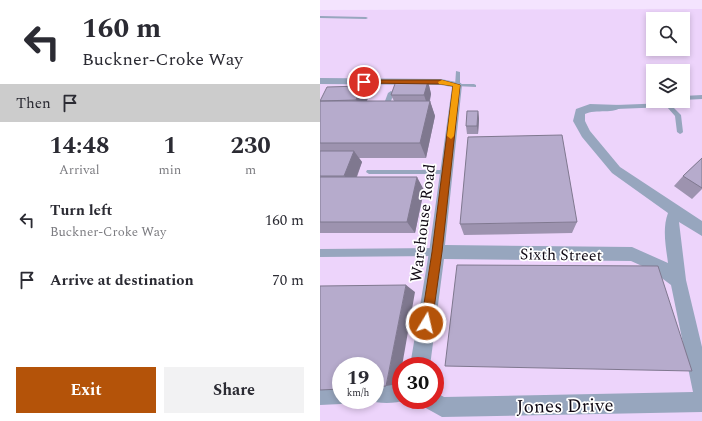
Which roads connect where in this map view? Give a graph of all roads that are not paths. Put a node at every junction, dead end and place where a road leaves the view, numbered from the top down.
1 (320, 17) edge
2 (366, 18) dead end
3 (457, 79) junction
4 (320, 81) edge
5 (474, 86) dead end
6 (391, 93) edge
7 (702, 97) edge
8 (690, 98) edge
9 (646, 105) edge
10 (616, 107) joint
11 (673, 108) edge
12 (385, 109) edge
13 (680, 132) dead end
14 (369, 172) dead end
15 (446, 172) junction
16 (676, 211) junction
17 (701, 228) edge
18 (437, 252) junction
19 (320, 253) edge
20 (678, 280) junction
21 (421, 357) edge
22 (702, 389) edge
23 (332, 394) edge
24 (320, 395) edge
25 (702, 402) edge
26 (444, 407) edge

1 - 2 lane
3 - 4 street
3 - 5 lane
3 - 15 street, Warehouse Road
6 - 12 lane
7 - 8 lane
9 - 10 lane
10 - 16 street
11 - 13 lane
14 - 15 lane
15 - 18 street, Warehouse Road
16 - 17 street
16 - 20 street
18 - 19 lane
18 - 20 street, Sixth Street
18 - 21 street, Warehouse Road
20 - 22 street
23 - 24 street
25 - 26 street, Jones Drive

